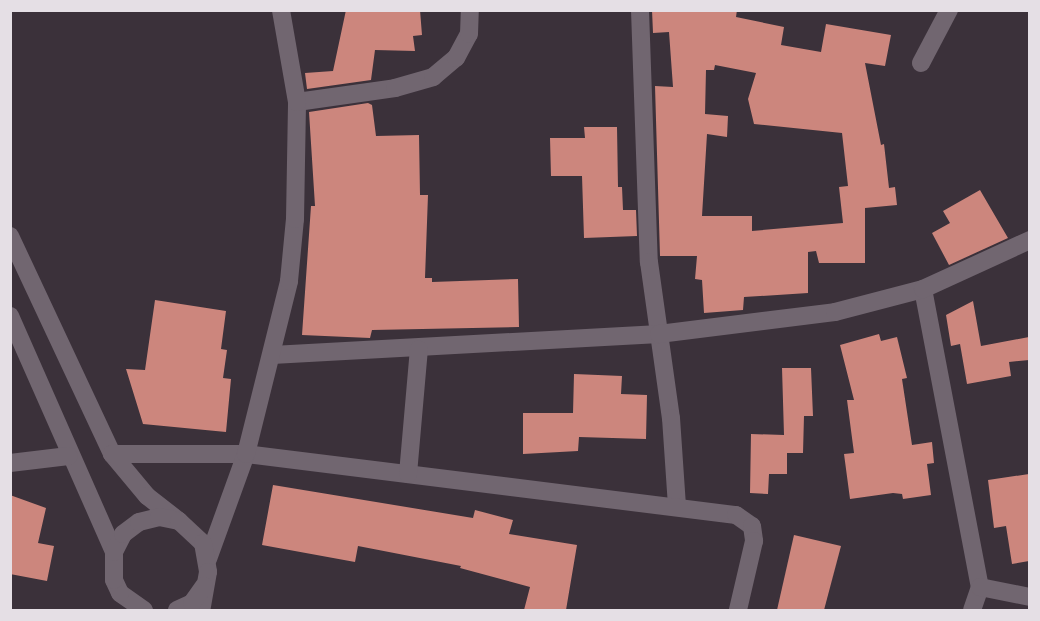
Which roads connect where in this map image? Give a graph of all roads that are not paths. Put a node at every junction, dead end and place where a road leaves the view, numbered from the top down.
1 (281, 10) edge
2 (470, 10) edge
3 (640, 10) edge
4 (949, 10) edge
5 (921, 63) dead end
6 (297, 102) junction
7 (10, 236) edge
8 (1029, 240) edge
9 (923, 289) junction
10 (10, 315) edge
11 (659, 334) junction
12 (419, 349) junction
13 (272, 355) junction
14 (112, 454) junction
15 (246, 454) junction
16 (69, 456) junction
17 (10, 463) edge
18 (408, 474) junction
19 (677, 507) junction
20 (179, 521) junction
21 (114, 552) junction
22 (208, 559) junction
23 (205, 585) junction
24 (980, 587) junction
25 (1029, 597) edge
26 (135, 608) edge
27 (177, 610) edge
28 (201, 610) edge
29 (738, 610) edge
30 (972, 610) edge

1 - 6 street
2 - 6 street
3 - 11 street
4 - 5 street
6 - 13 street
7 - 14 street
8 - 9 street
9 - 11 street
9 - 24 street
10 - 16 street
11 - 12 street
11 - 19 street
12 - 13 street
12 - 18 street
13 - 15 street
14 - 15 street
14 - 20 street
15 - 18 street
15 - 22 street
16 - 17 street
16 - 21 street
18 - 19 street
19 - 29 street
20 - 21 street
20 - 22 street
21 - 26 street
22 - 23 street
23 - 27 street
23 - 28 street
24 - 25 street
24 - 30 street

